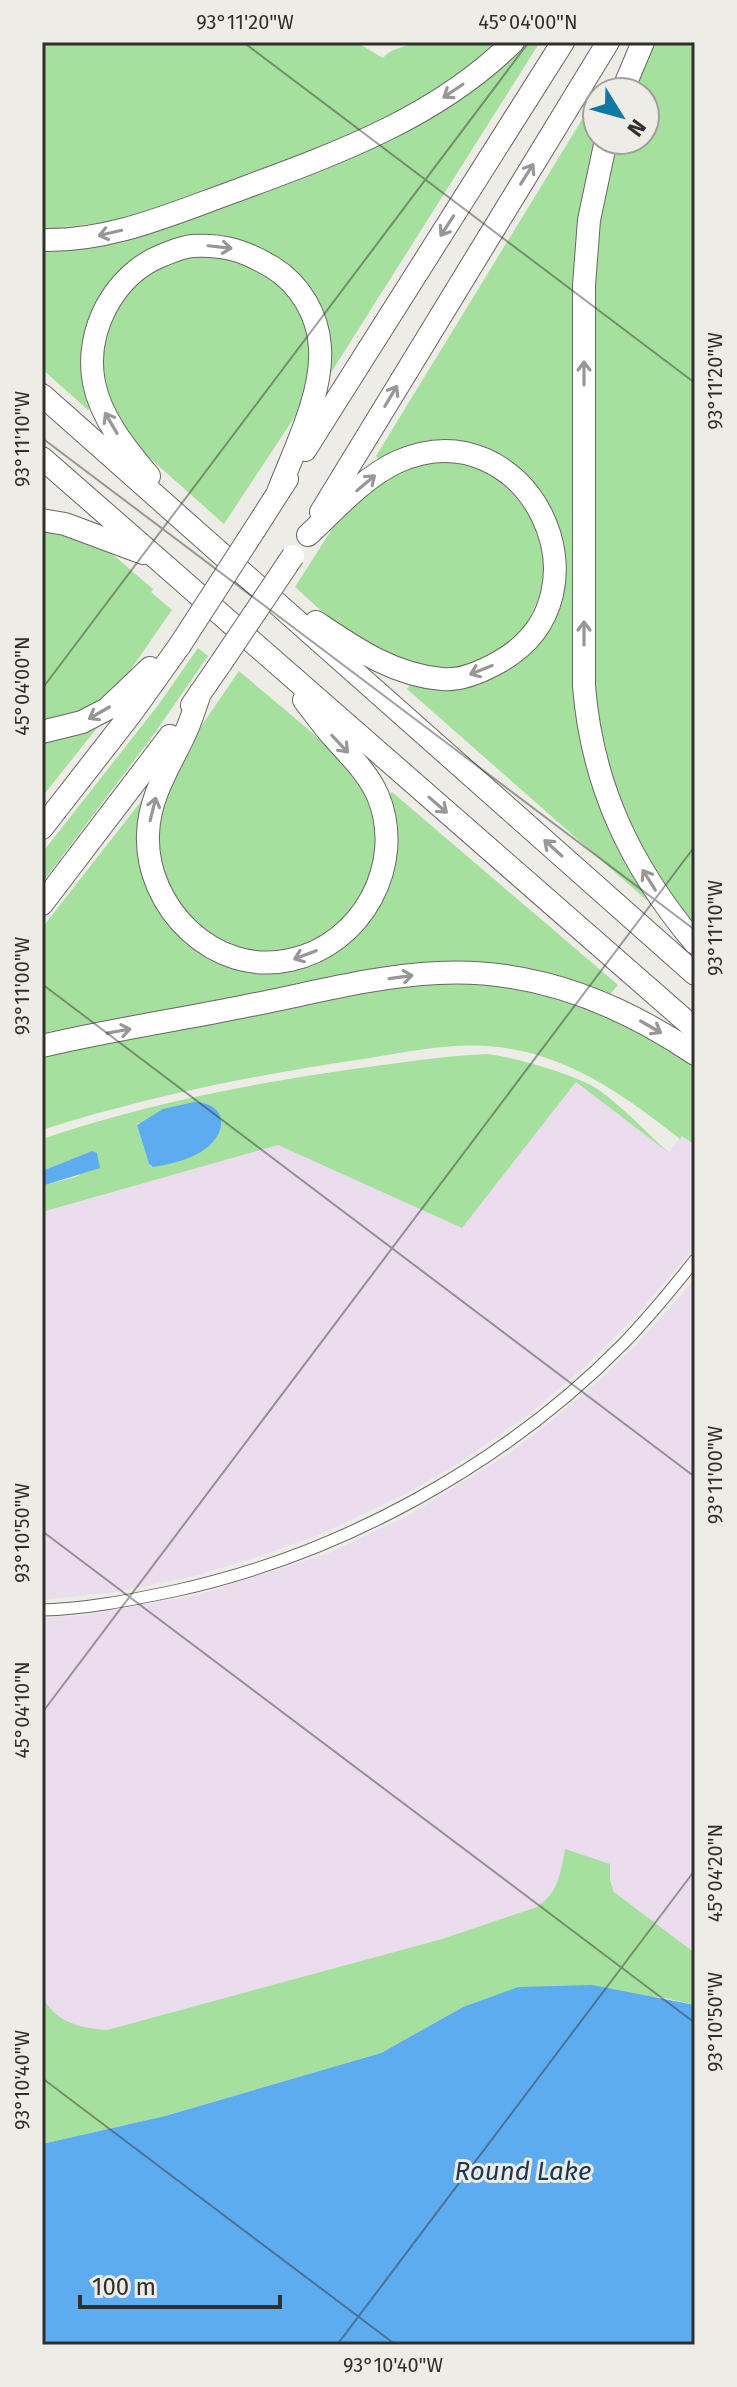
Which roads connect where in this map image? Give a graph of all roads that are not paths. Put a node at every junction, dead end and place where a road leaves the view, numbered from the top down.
1 (513, 42) edge
2 (563, 42) edge
3 (608, 42) edge
4 (643, 42) edge
5 (629, 76) edge
6 (603, 156) edge
7 (42, 240) edge
8 (42, 395) edge
9 (42, 458) edge
10 (278, 492) junction
11 (42, 520) edge
12 (308, 535) junction
13 (214, 548) junction
14 (154, 557) junction
15 (253, 582) junction
16 (180, 645) junction
17 (274, 661) junction
18 (200, 693) junction
19 (42, 732) edge
20 (42, 828) edge
21 (42, 904) edge
22 (695, 943) edge
23 (695, 974) edge
24 (695, 1029) edge
25 (42, 1046) edge
26 (695, 1054) edge
27 (695, 1260) edge
28 (42, 1610) edge

1 -> 7 highway
2 -> 10 highway
12 -> 3 highway
4 - 5 highway
22 -> 6 highway
8 - 13 highway
9 - 14 highway
13 -> 10 highway
10 - 16 highway, bridge
11 - 14 highway
12 -> 15 highway
12 - 18 highway, bridge
13 - 15 highway
14 - 17 highway
23 -> 15 highway
16 -> 19 highway
16 - 20 highway
17 -> 18 highway
17 -> 24 highway
18 - 21 highway
25 -> 26 highway
27 - 28 street

